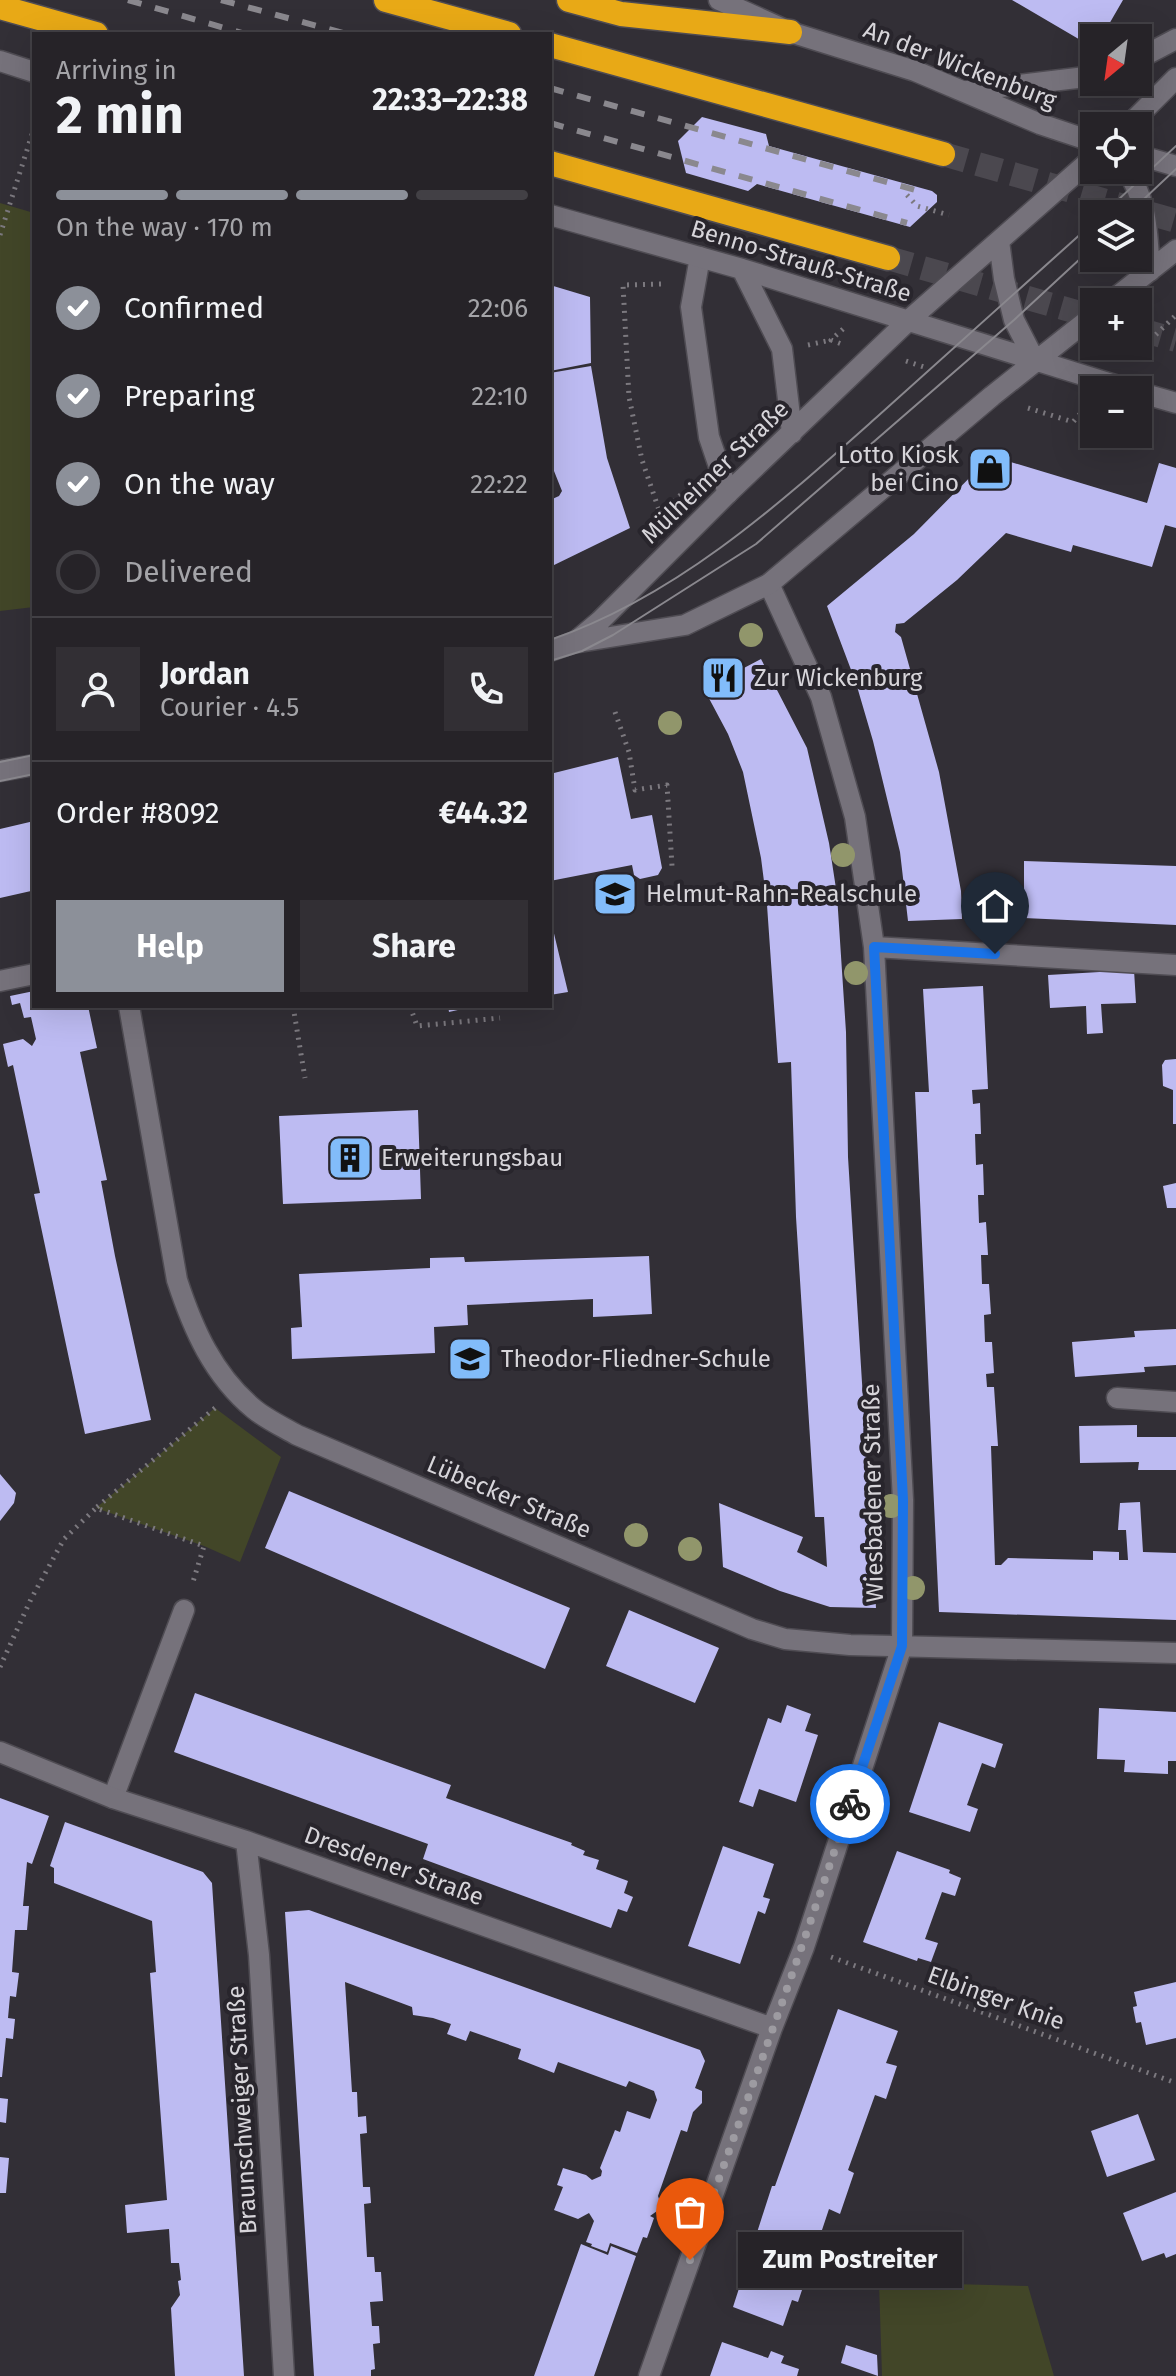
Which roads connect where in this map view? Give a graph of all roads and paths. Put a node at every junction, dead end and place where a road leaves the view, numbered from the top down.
1 (386, 0) edge
2 (569, 0) edge
3 (719, 0) edge
4 (0, 7) edge
5 (89, 32) edge
6 (502, 32) edge
7 (790, 32) junction
8 (1176, 39) edge
9 (552, 46) edge
10 (1152, 52) edge
11 (0, 61) edge
12 (32, 71) edge
13 (1080, 78) edge
14 (1176, 78) edge
15 (963, 92) junction
16 (1142, 112) edge
17 (32, 134) edge
18 (1080, 137) edge
19 (943, 154) tunnel mouth
20 (1152, 159) edge
21 (552, 164) edge
22 (1176, 166) edge
23 (1080, 169) edge
24 (907, 195) dead end
25 (949, 215) dead end
26 (552, 216) edge
27 (0, 235) edge
28 (999, 241) junction
29 (1176, 250) edge
30 (700, 257) junction
31 (888, 258) tunnel mouth
32 (742, 269) junction
33 (1152, 269) edge
34 (1149, 272) edge
35 (661, 284) dead end
36 (1128, 288) edge
37 (1176, 315) edge
38 (909, 320) junction
39 (850, 323) dead end
40 (1080, 326) edge
41 (1152, 338) edge
42 (831, 340) junction
43 (807, 345) dead end
44 (853, 347) dead end
45 (901, 360) dead end
46 (1035, 361) junction
47 (924, 367) dead end
48 (1085, 376) edge
49 (1152, 396) edge
50 (1176, 403) edge
51 (1028, 408) dead end
52 (1080, 414) edge
53 (792, 433) junction
54 (695, 482) dead end
55 (728, 493) junction
56 (769, 584) junction
57 (575, 642) junction
58 (552, 650) edge
59 (615, 712) dead end
60 (32, 765) edge
61 (0, 771) edge
62 (672, 866) dead end
63 (874, 947) junction
64 (1176, 965) edge
65 (32, 974) edge
66 (0, 981) edge
67 (129, 1008) edge
68 (293, 1008) edge
69 (411, 1008) edge
70 (500, 1018) dead end
71 (305, 1078) dead end
72 (232, 1389) junction
73 (1117, 1398) dead end
74 (1176, 1402) edge
75 (96, 1508) junction
76 (184, 1610) joint
77 (902, 1646) junction
78 (1176, 1653) edge
79 (0, 1667) edge
80 (0, 1752) edge
81 (113, 1798) junction
82 (246, 1841) junction
83 (804, 1947) junction
84 (772, 2028) junction
85 (1176, 2083) edge
86 (284, 2376) edge
87 (649, 2376) edge

1 - 6 highway
2 - 7 highway
3 - 7 street, An der Wickenburg
4 - 5 highway
7 - 15 street, An der Wickenburg
8 - 10 street
9 - 19 highway
11 - 12 street
13 - 15 street
14 - 16 street
15 - 18 street, An der Wickenburg
17 - 27 path
20 - 22 street
21 - 31 highway
23 - 28 street, Mülheimer Straße
24 - 25 path
26 - 30 street, Benno-Strauß-Straße
28 - 38 street, Mülheimer Straße
28 - 46 street
29 - 33 street
30 - 32 street, Benno-Strauß-Straße
30 - 55 street
32 - 38 street, Benno-Strauß-Straße
32 - 53 street
34 - 36 street
35 - 54 path
37 - 41 path
38 - 46 street, Benno-Strauß-Straße
38 - 53 street, Mülheimer Straße
39 - 42 path
40 - 46 street
42 - 43 path
42 - 44 path
45 - 47 path
46 - 48 street, Benno-Strauß-Straße
46 - 56 street
49 - 50 street
51 - 52 path
53 - 55 street, Mülheimer Straße
55 - 57 street, Mülheimer Straße
56 - 57 street
56 - 63 street, Wiesbadener Straße
57 - 58 street, Mülheimer Straße
59 - 62 path
60 - 61 street
63 - 64 street
63 - 77 street, Wiesbadener Straße
65 - 66 street
67 - 72 street, Lübecker Straße
68 - 71 path
69 - 70 path
72 - 75 path
72 - 77 street, Lübecker Straße
73 - 74 street
75 - 76 path
75 - 79 path
76 - 81 street
77 - 78 street, Lübecker Straße
77 - 83 street, Wiesbadener Straße
80 - 81 street, Dresdener Straße
81 - 82 street, Dresdener Straße
82 - 84 street, Dresdener Straße
82 - 86 street, Braunschweiger Straße
83 - 84 street, Wiesbadener Straße
83 - 85 path, Elbinger Knie
84 - 87 street, Wiesbadener Straße

